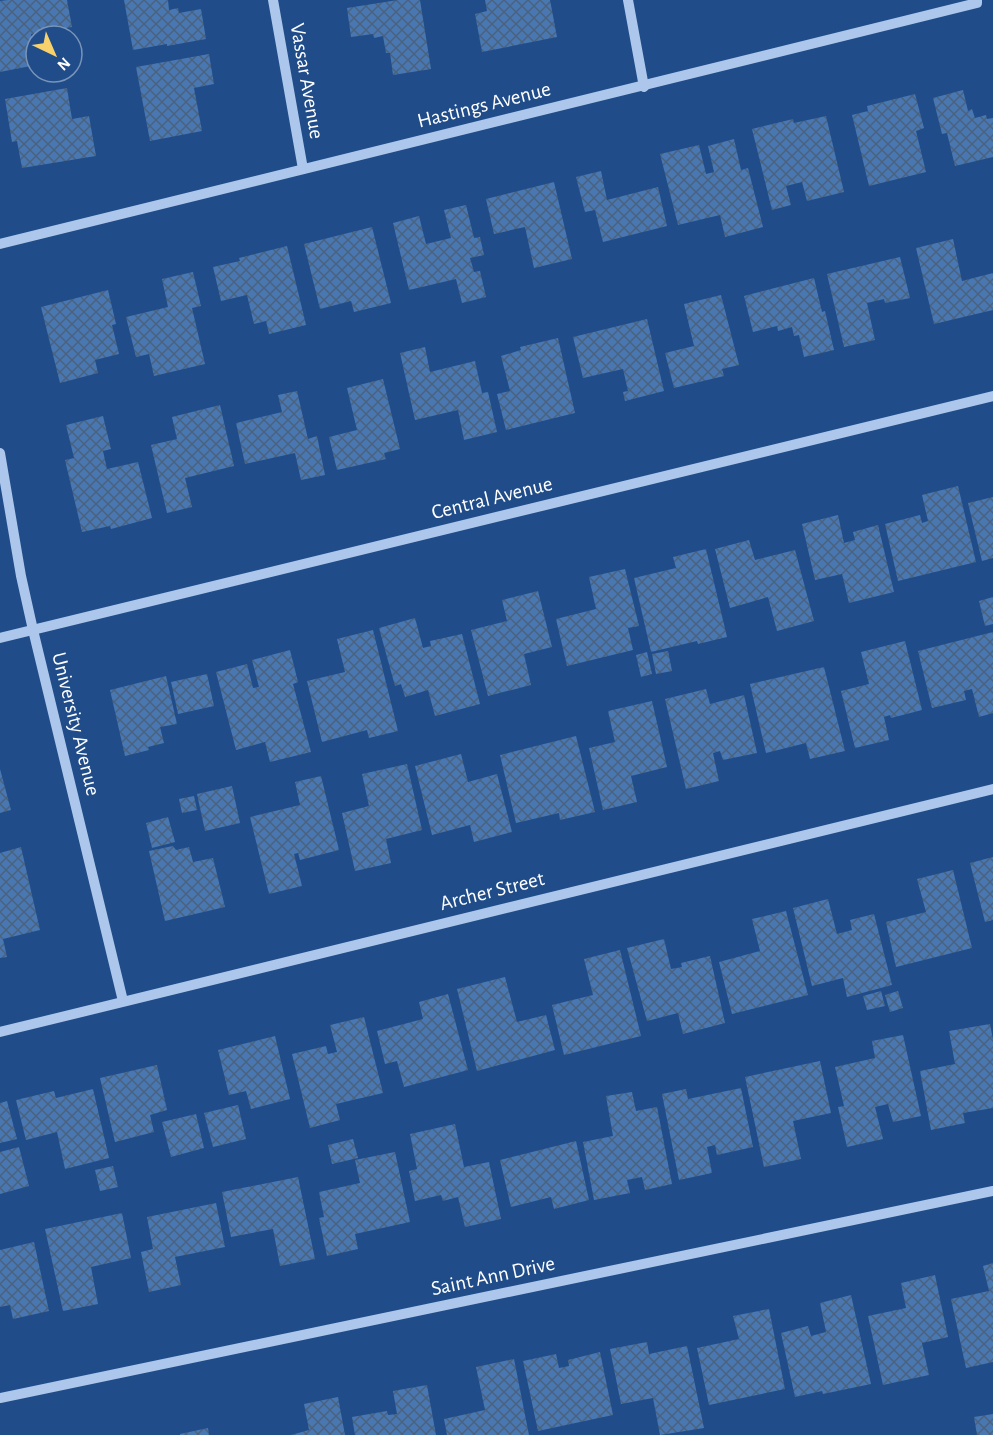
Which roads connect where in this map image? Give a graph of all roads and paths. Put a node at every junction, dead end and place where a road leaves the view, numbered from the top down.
1 (273, 0) edge
2 (628, 0) edge
3 (977, 2) edge
4 (644, 87) junction
5 (303, 169) junction
6 (0, 244) edge
7 (993, 396) edge
8 (0, 453) edge
9 (33, 630) junction
10 (0, 638) edge
11 (993, 789) edge
12 (123, 1001) junction
13 (0, 1032) edge
14 (993, 1191) edge
15 (0, 1398) edge

1 - 5 street, Vassar Avenue
2 - 4 street
3 - 4 street, Hastings Avenue
4 - 5 street, Hastings Avenue
5 - 6 street, Hastings Avenue
7 - 9 street, Central Avenue
8 - 9 street, University Avenue
9 - 10 street, Central Avenue
9 - 12 street, University Avenue
11 - 12 street, Archer Street
12 - 13 street, Archer Street
14 - 15 street, Saint Ann Drive

